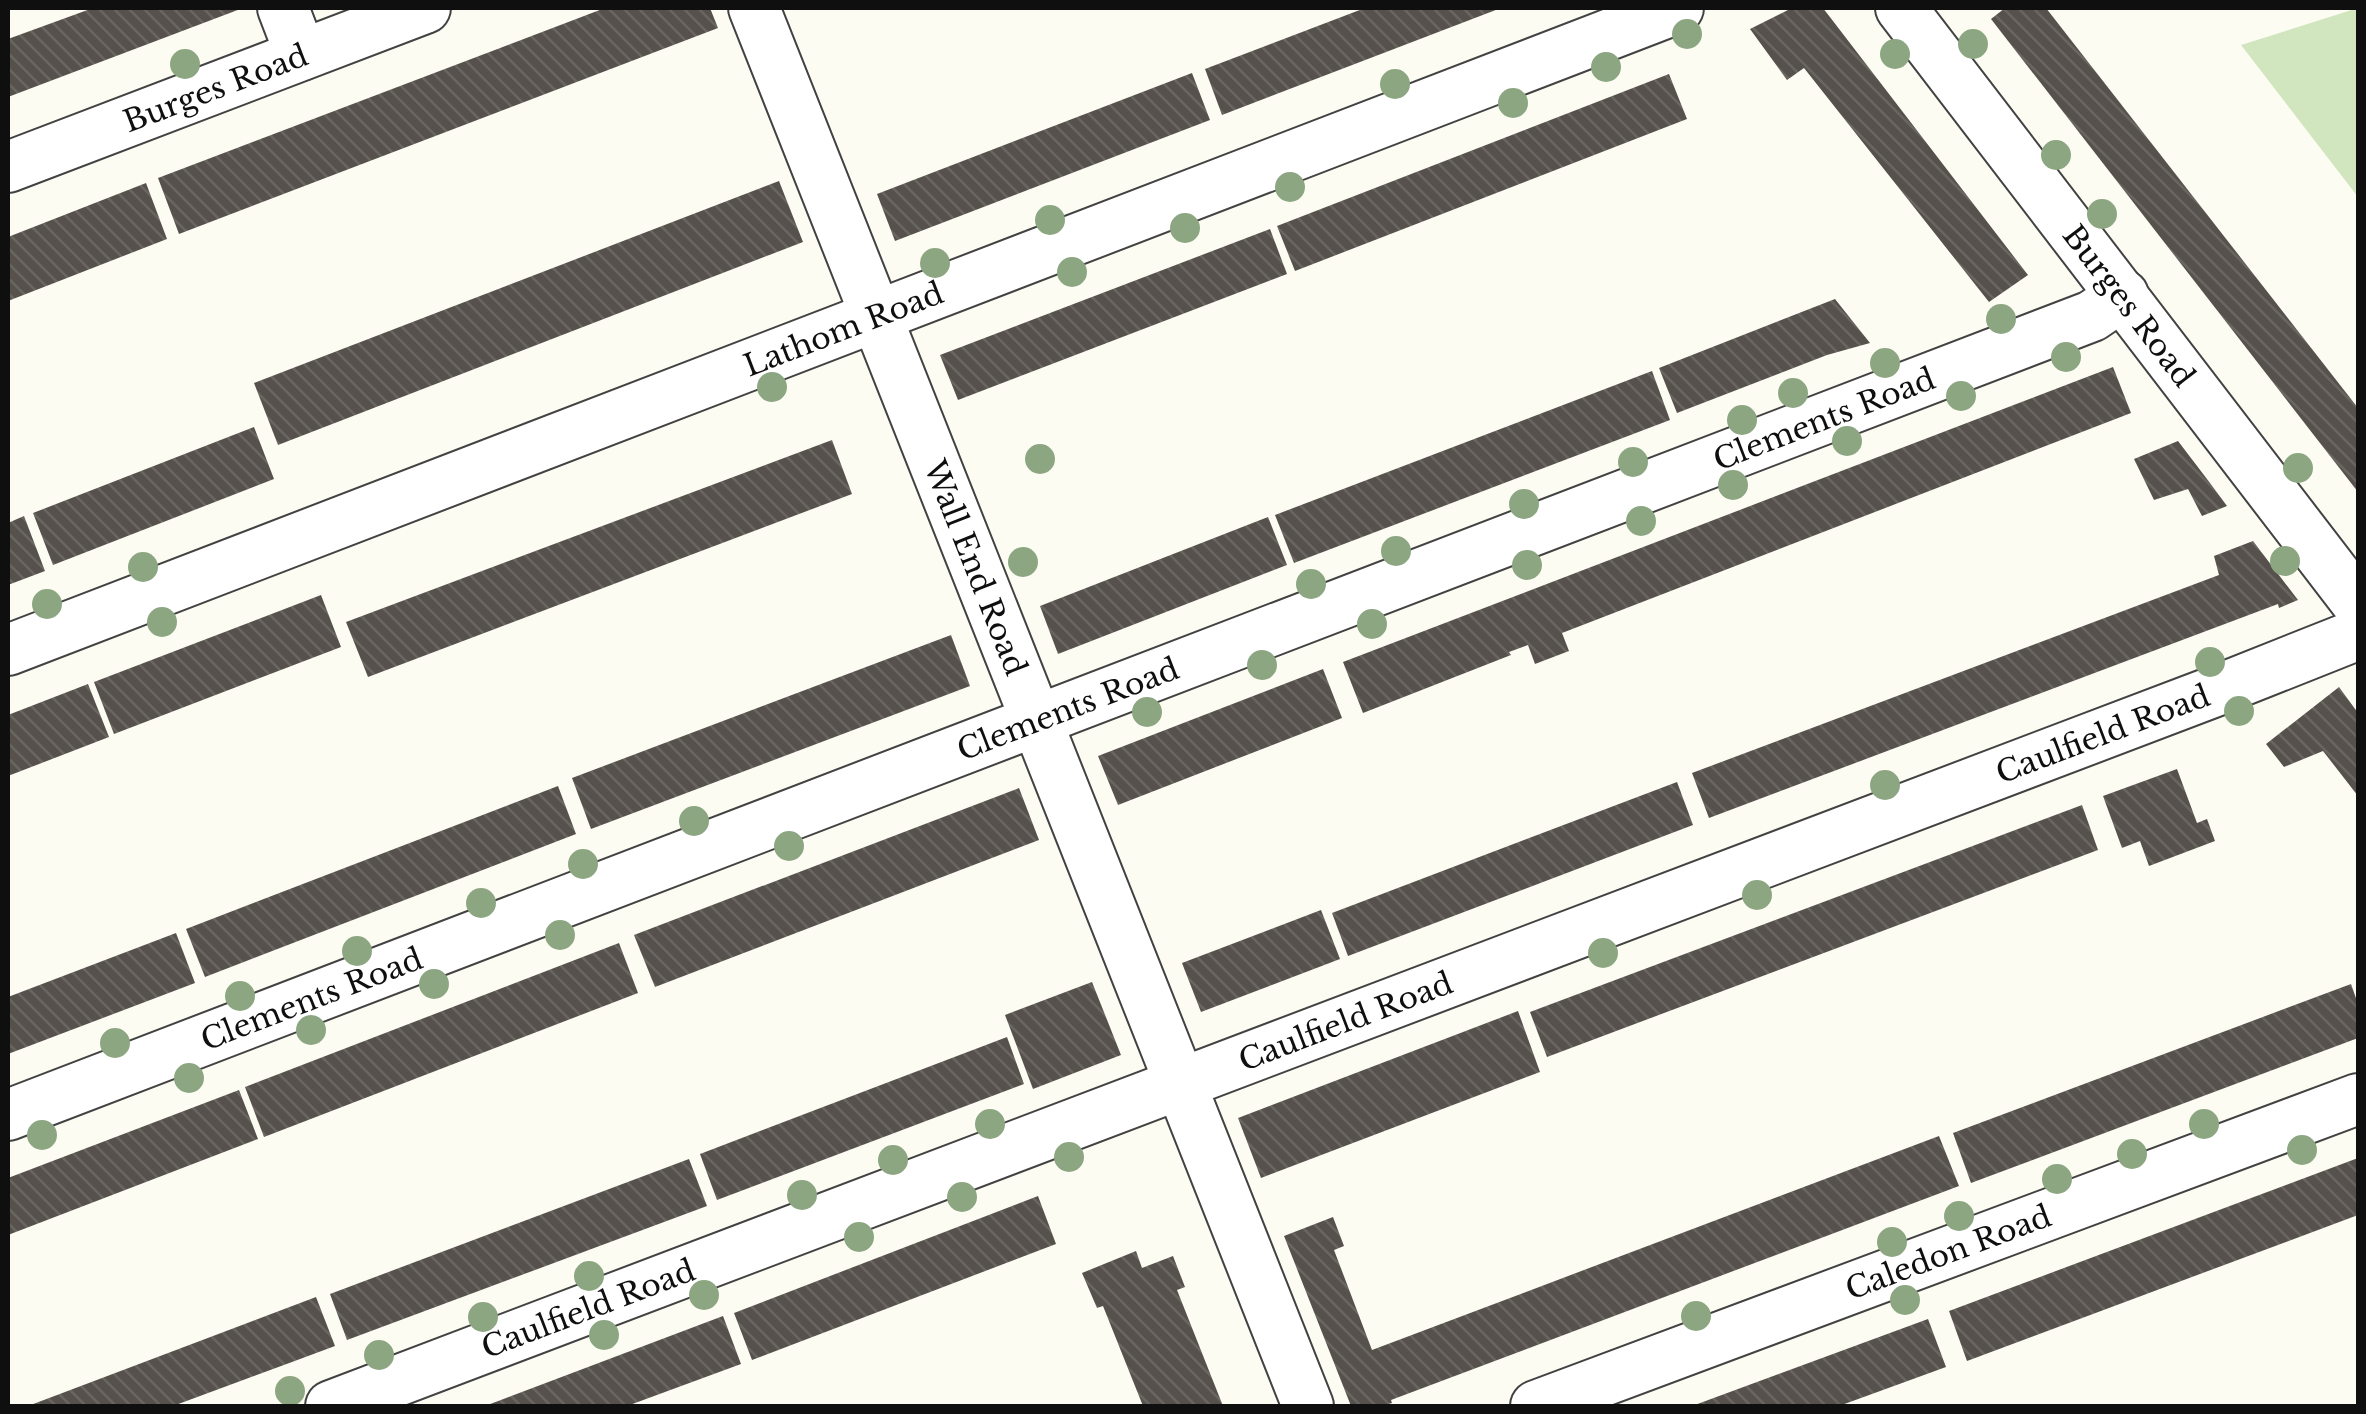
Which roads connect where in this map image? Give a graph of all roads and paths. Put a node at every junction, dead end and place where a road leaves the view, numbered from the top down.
1 (283, 8) edge
2 (425, 8) edge
3 (754, 8) edge
4 (1678, 8) edge
5 (1901, 8) edge
6 (301, 54) junction
7 (8, 167) edge
8 (2123, 296) junction
9 (877, 318) junction
10 (2358, 604) edge
11 (2358, 631) edge
12 (8, 650) edge
13 (1037, 721) junction
14 (1180, 1084) junction
15 (2358, 1098) edge
16 (8, 1115) edge
17 (331, 1406) edge
18 (1308, 1406) edge
19 (1536, 1406) edge

1 - 6 street
2 - 6 street, Burges Road
3 - 9 street, Wall End Road
4 - 9 street, Lathom Road
5 - 8 street, Burges Road
6 - 7 street, Burges Road
8 - 10 street, Burges Road
8 - 13 street, Clements Road
9 - 12 street, Lathom Road
9 - 13 street, Wall End Road
11 - 14 street, Caulfield Road
13 - 14 street, Wall End Road
13 - 16 street, Clements Road
14 - 17 street, Caulfield Road
14 - 18 street, Wall End Road
15 - 19 street, Caledon Road

